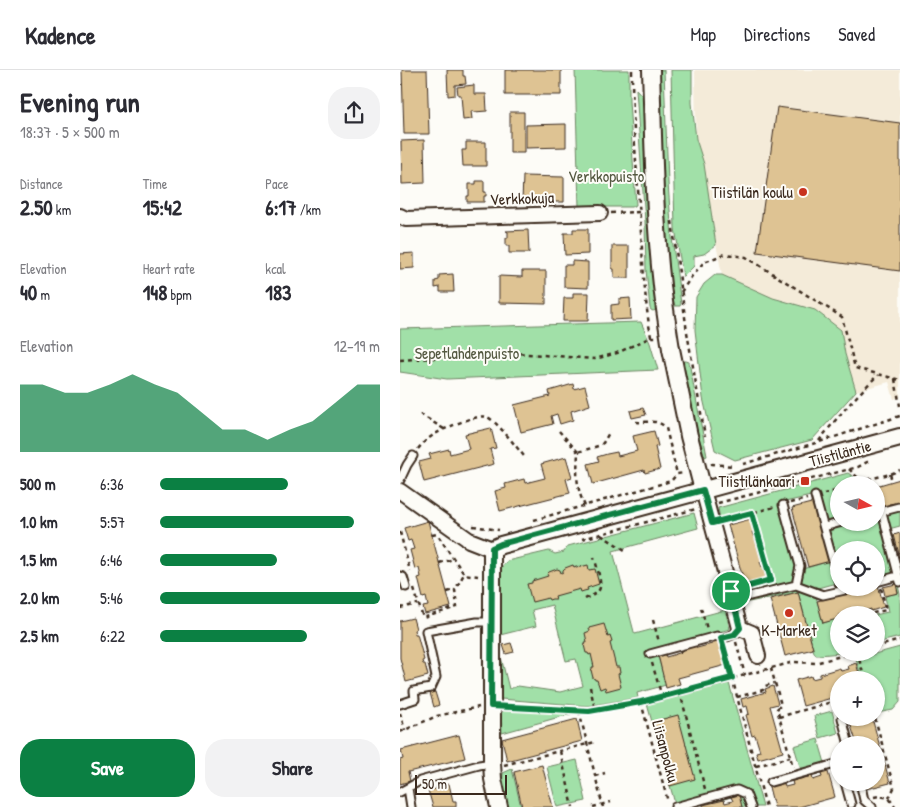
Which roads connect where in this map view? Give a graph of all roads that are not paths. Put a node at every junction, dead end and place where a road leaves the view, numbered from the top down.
1 (651, 70) edge
2 (600, 213) road end
3 (402, 219) edge
4 (896, 438) edge
5 (413, 456) road end
6 (400, 480) edge
7 (703, 490) junction
8 (400, 491) edge
9 (816, 496) road end
10 (784, 505) road end
11 (899, 507) edge
12 (885, 510) edge
13 (830, 525) edge
14 (824, 527) junction
15 (885, 531) edge
16 (492, 548) junction
17 (830, 550) edge
18 (400, 576) edge
19 (899, 579) edge
20 (885, 580) edge
21 (796, 585) junction
22 (410, 586) road end
23 (830, 592) edge
24 (733, 600) junction
25 (491, 622) junction
26 (740, 628) junction
27 (650, 654) road end
28 (758, 656) dead end
29 (400, 704) edge
30 (496, 765) junction
31 (830, 765) edge
32 (771, 782) dead end
33 (408, 788) junction
34 (847, 791) edge
35 (862, 791) edge
36 (400, 792) edge
37 (851, 804) dead end
38 (411, 807) edge
39 (499, 807) edge
40 (675, 807) edge
41 (751, 807) edge
42 (872, 807) edge

1 - 7 street, bridge
2 - 3 street, Verkkokuja
4 - 7 street, Tiistiläntie
5 - 6 lane
7 - 16 street, Tiistiläntie
7 - 24 street
8 - 16 street
9 - 14 lane
10 - 21 lane
11 - 12 lane
13 - 14 lane
14 - 17 lane
15 - 19 lane
16 - 25 street
18 - 22 lane
19 - 20 lane
21 - 23 lane
21 - 24 lane
24 - 26 street
25 - 29 lane
25 - 30 street
26 - 27 lane
26 - 28 street
30 - 33 lane
30 - 39 street
31 - 32 lane
33 - 36 lane
33 - 38 lane
34 - 37 lane
35 - 42 lane
40 - 41 lane

